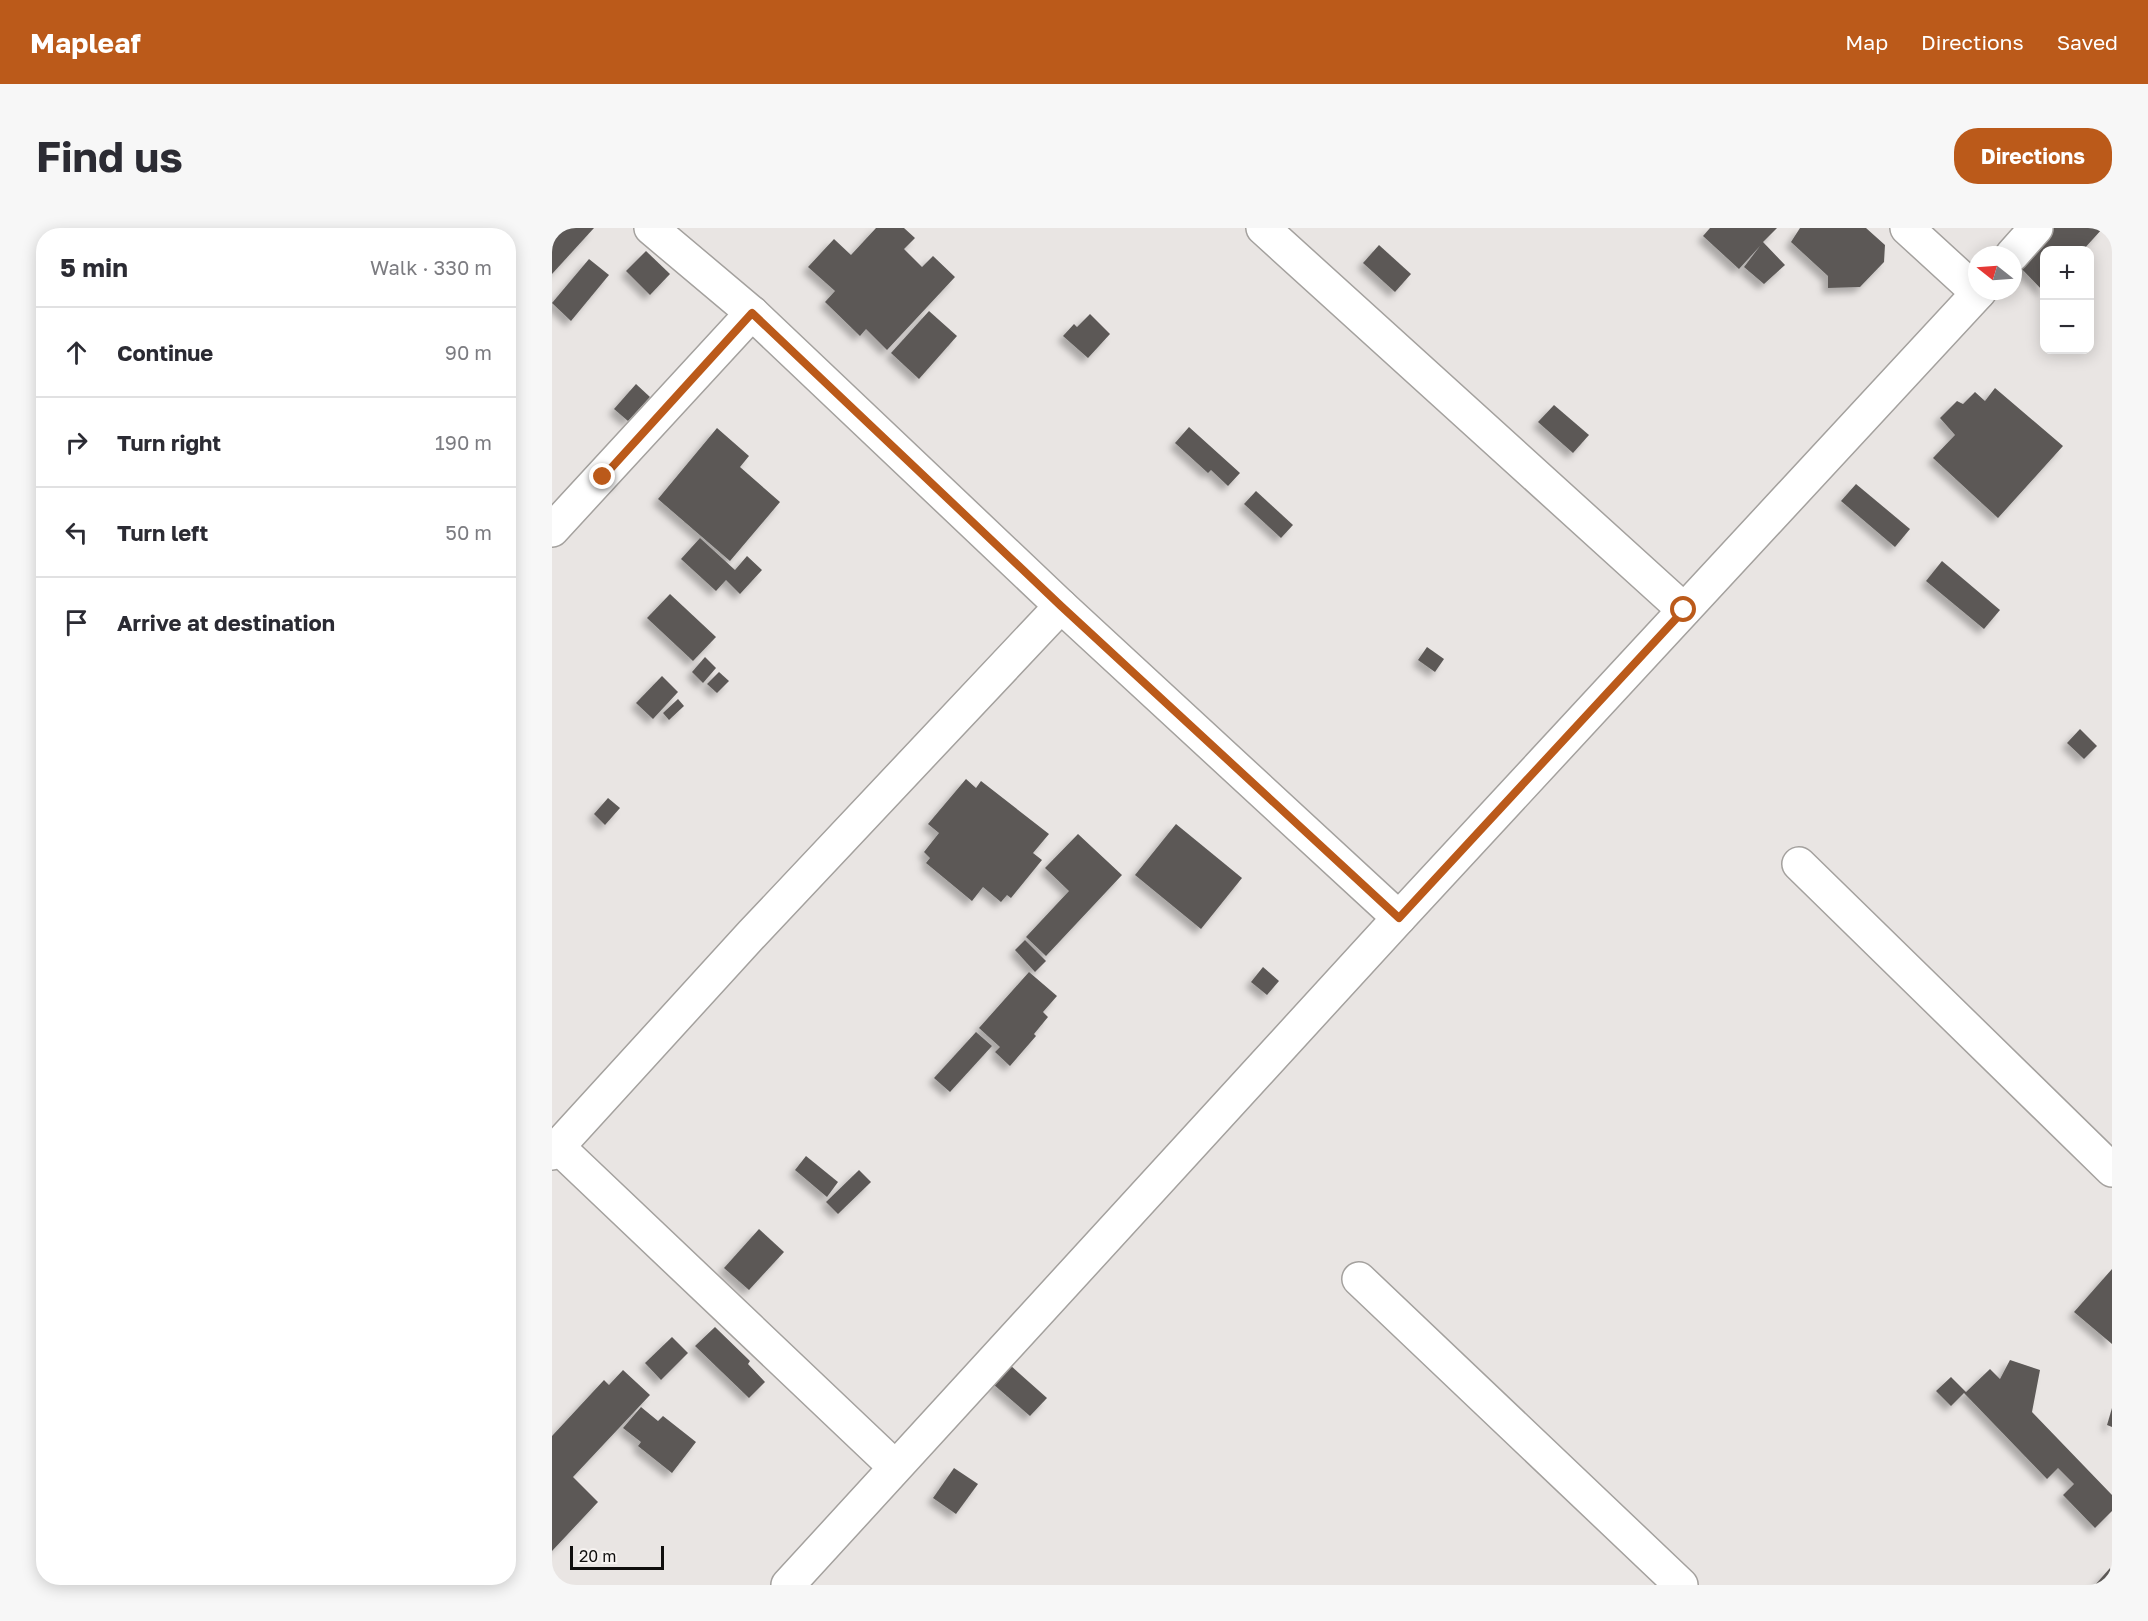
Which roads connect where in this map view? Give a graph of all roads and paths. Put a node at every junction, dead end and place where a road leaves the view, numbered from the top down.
1 (651, 228) edge
2 (1263, 228) edge
3 (1906, 228) edge
4 (2036, 228) edge
5 (2020, 246) edge
6 (1968, 282) edge
7 (1972, 300) edge
8 (752, 313) junction
9 (552, 530) edge
10 (1061, 606) junction
11 (1684, 610) junction
12 (1799, 864) dead end
13 (1399, 918) junction
14 (555, 1150) edge
15 (2112, 1170) edge
16 (1359, 1280) dead end
17 (895, 1467) junction
18 (788, 1585) edge
19 (1681, 1585) edge

1 - 8 street
2 - 11 street
3 - 6 street
4 - 5 street
7 - 11 street
8 - 9 street
8 - 10 street
10 - 13 street
10 - 14 street
11 - 13 street
12 - 15 street
13 - 17 street
14 - 17 street
16 - 19 street
17 - 18 street

